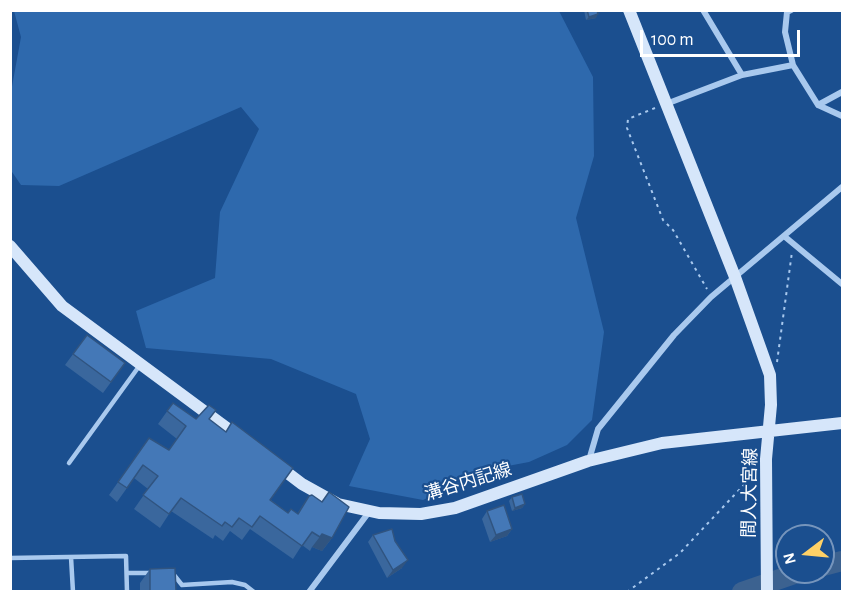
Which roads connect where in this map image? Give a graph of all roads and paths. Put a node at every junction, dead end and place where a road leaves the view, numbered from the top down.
1 (629, 10) edge
2 (703, 10) edge
3 (790, 10) edge
4 (793, 66) junction
5 (742, 75) junction
6 (843, 92) edge
7 (666, 104) junction
8 (818, 105) junction
9 (843, 116) edge
10 (843, 187) edge
11 (784, 236) junction
12 (793, 244) junction
13 (10, 246) edge
14 (735, 277) junction
15 (843, 284) edge
16 (711, 297) junction
17 (140, 365) junction
18 (770, 375) junction
19 (843, 423) edge
20 (770, 432) junction
21 (249, 444) edge
22 (266, 458) edge
23 (766, 459) junction
24 (588, 461) junction
25 (69, 464) dead end
26 (369, 511) junction
27 (71, 557) junction
28 (10, 558) edge
29 (127, 573) junction
30 (161, 573) edge
31 (173, 573) edge
32 (73, 591) edge
33 (127, 591) edge
34 (254, 591) edge
35 (309, 591) edge
36 (627, 591) edge
37 (767, 591) edge

1 - 7 main road
2 - 5 street
3 - 4 street
4 - 5 street
4 - 8 street
5 - 7 street
6 - 8 street
7 - 14 main road
7 - 16 path
8 - 9 street
10 - 11 street
11 - 12 street
11 - 14 street
12 - 15 street
12 - 18 path
13 - 17 main road
14 - 16 street
14 - 18 main road
16 - 24 street
17 - 21 main road
17 - 25 lane
18 - 20 main road
19 - 20 main road, 間人大宮線
20 - 23 main road, 間人大宮線
20 - 24 main road, 溝谷内記線
22 - 26 main road, 溝谷内記線
23 - 36 path
23 - 37 main road, 間人大宮線
24 - 26 main road, 溝谷内記線
26 - 35 street
27 - 28 lane
27 - 29 lane
27 - 32 lane
29 - 30 lane
29 - 33 lane
31 - 34 lane

